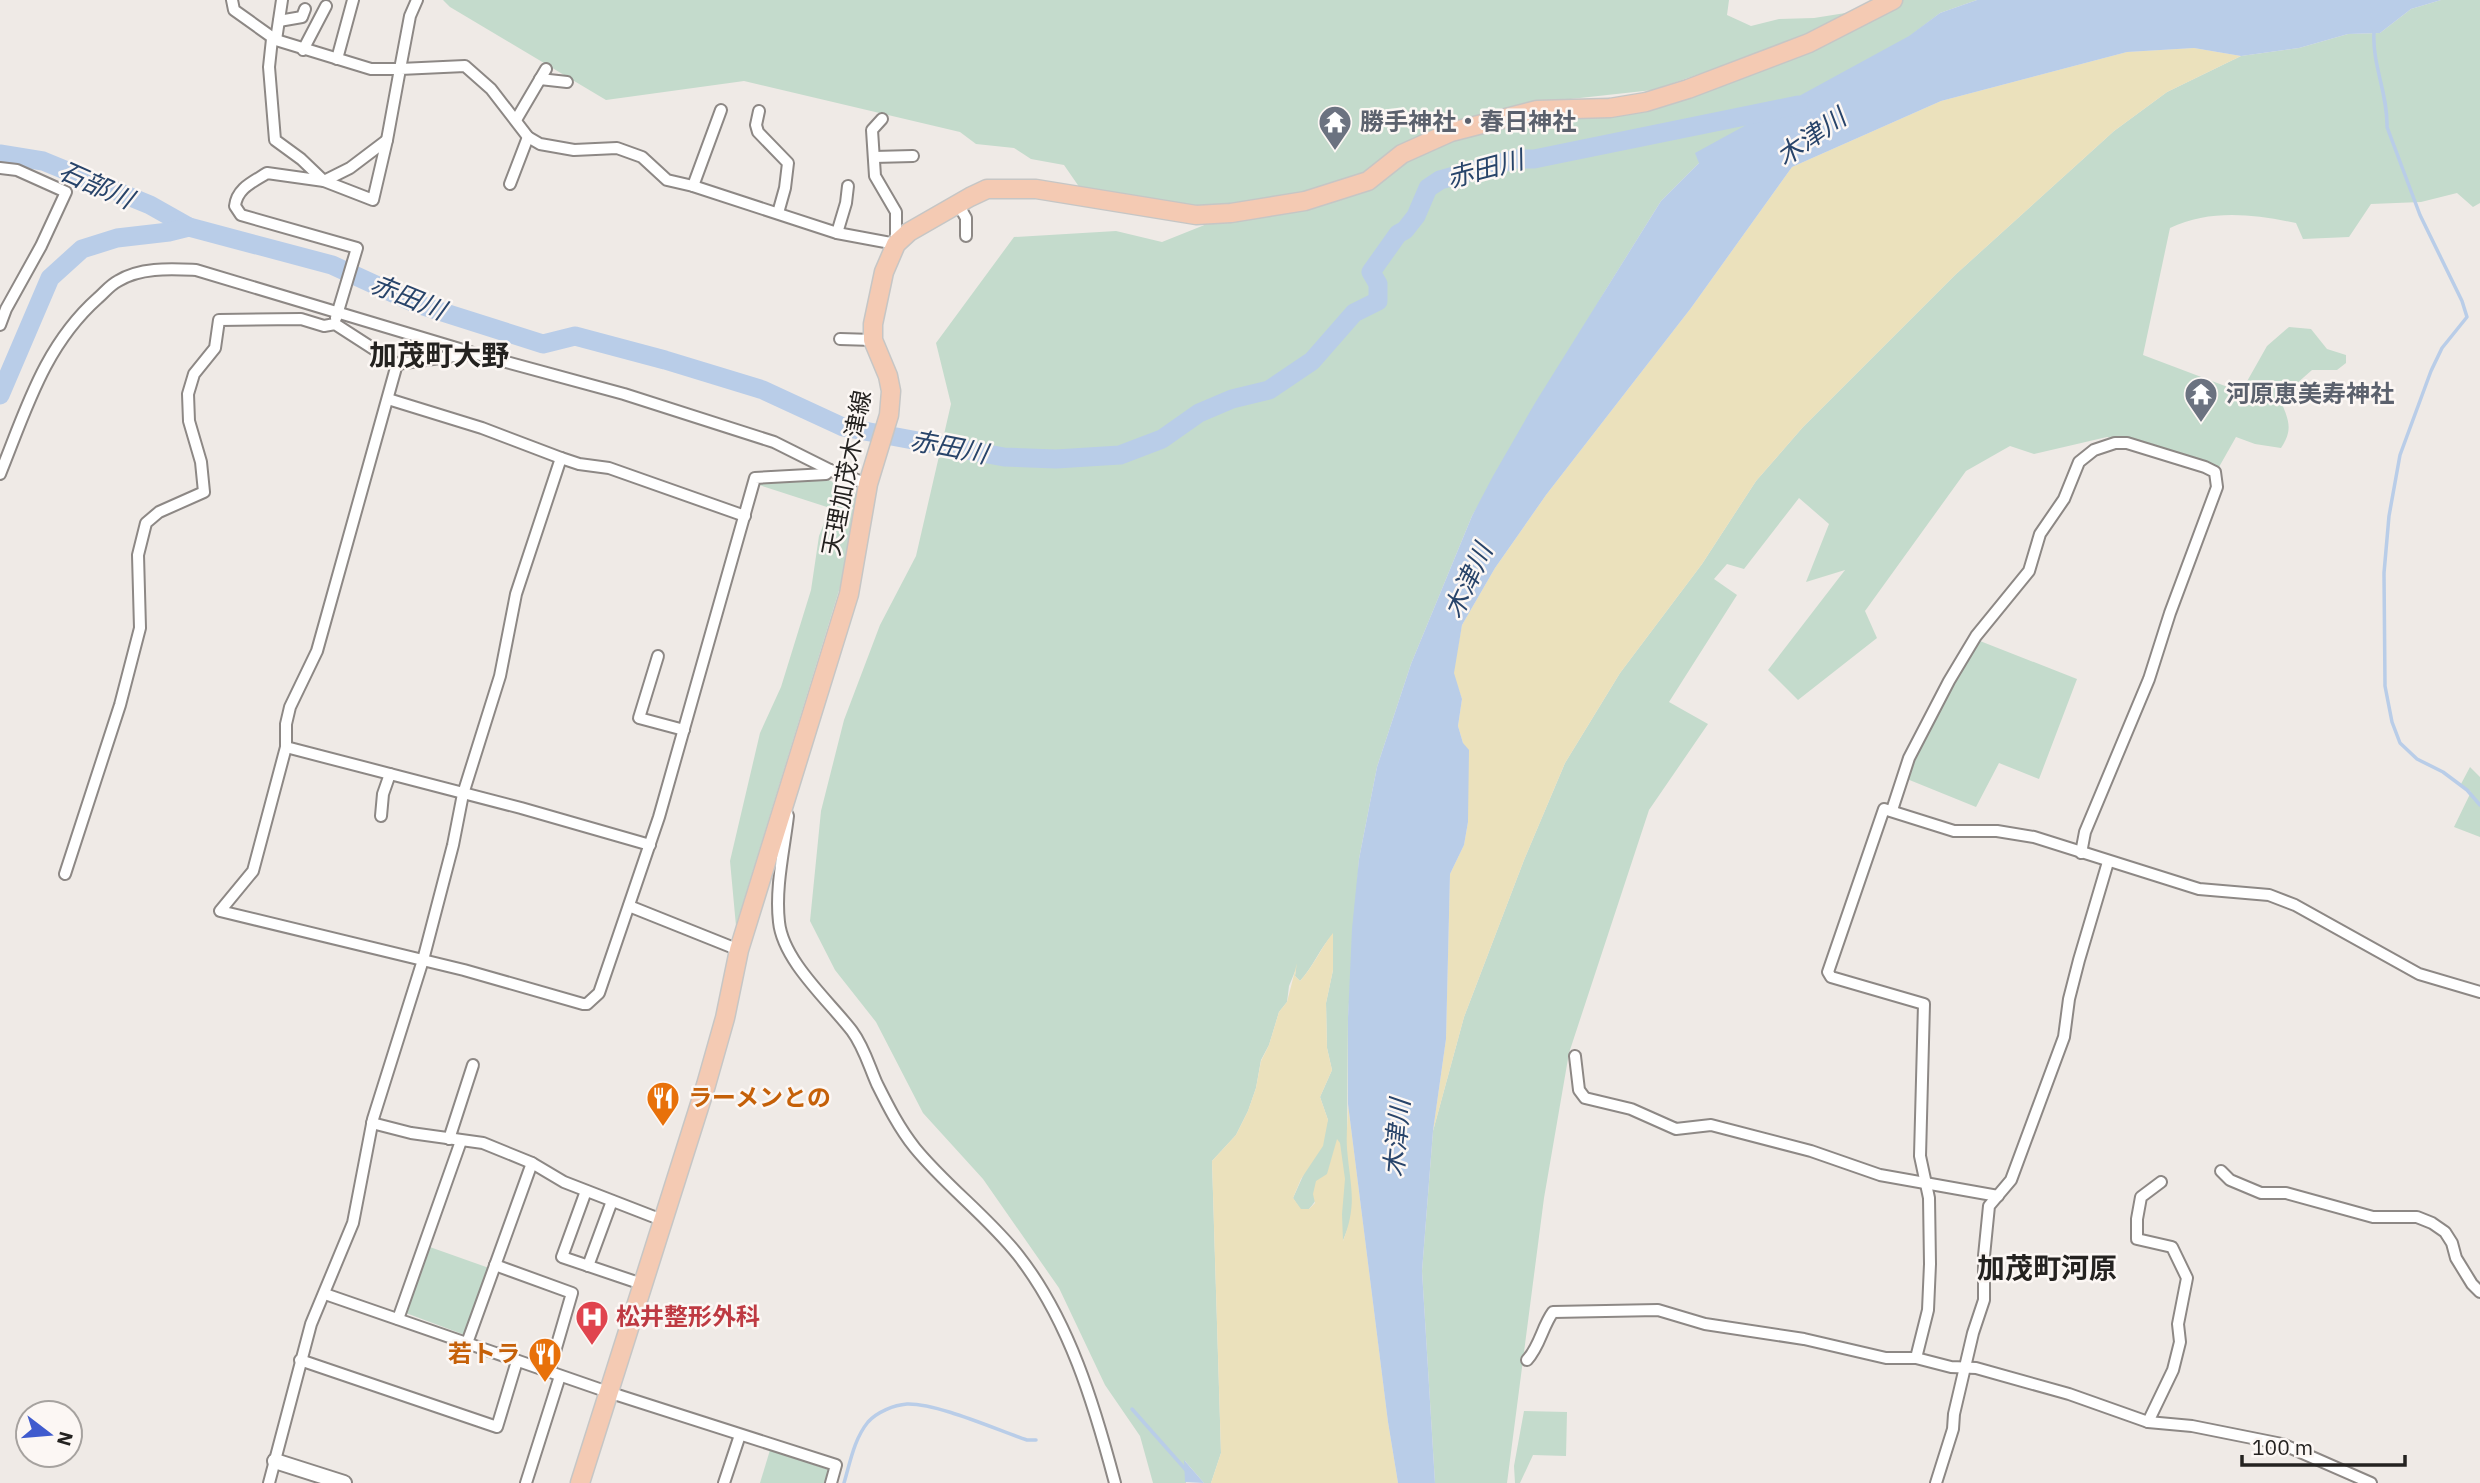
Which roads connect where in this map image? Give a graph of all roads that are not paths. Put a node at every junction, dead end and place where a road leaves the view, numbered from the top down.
1 (232, 0) edge
2 (282, 0) edge
3 (353, 0) edge
4 (417, 0) edge
5 (1893, 0) edge
6 (326, 6) dead end
7 (305, 9) dead end
8 (279, 21) junction
9 (274, 39) junction
10 (303, 50) junction
11 (337, 59) junction
12 (400, 69) junction
13 (566, 82) dead end
14 (720, 110) dead end
15 (759, 111) dead end
16 (882, 119) dead end
17 (516, 120) junction
18 (528, 137) junction
19 (387, 140) junction
20 (913, 156) dead end
21 (874, 157) junction
22 (0, 168) edge
23 (324, 181) junction
24 (510, 184) dead end
25 (693, 186) junction
26 (848, 186) dead end
27 (958, 204) junction
28 (778, 213) junction
29 (837, 233) junction
30 (966, 236) dead end
31 (896, 244) junction
32 (337, 312) junction
33 (335, 324) junction
34 (0, 325) edge
35 (840, 339) dead end
36 (873, 340) junction
37 (473, 354) junction
38 (397, 364) junction
39 (388, 399) junction
40 (561, 458) junction
41 (830, 470) junction
42 (0, 474) edge
43 (868, 484) junction
44 (745, 516) junction
45 (658, 656) dead end
46 (684, 730) junction
47 (286, 747) junction
48 (390, 774) junction
49 (463, 794) junction
50 (784, 807) junction
51 (1892, 810) junction
52 (381, 816) dead end
53 (650, 845) junction
54 (2081, 853) junction
55 (2109, 862) junction
56 (65, 874) dead end
57 (629, 906) junction
58 (739, 950) junction
59 (423, 960) junction
60 (2480, 992) edge
61 (1575, 1056) dead end
62 (472, 1065) dead end
63 (372, 1123) junction
64 (455, 1140) junction
65 (532, 1163) junction
66 (2221, 1171) dead end
67 (2161, 1182) dead end
68 (1926, 1185) junction
69 (586, 1191) junction
70 (1998, 1196) junction
71 (612, 1200) junction
72 (662, 1220) junction
73 (495, 1265) junction
74 (588, 1266) junction
75 (642, 1284) junction
76 (2480, 1292) edge
77 (326, 1294) junction
78 (398, 1319) junction
79 (467, 1343) junction
80 (1916, 1358) junction
81 (300, 1360) junction
82 (1528, 1360) dead end
83 (517, 1361) junction
84 (1967, 1367) junction
85 (549, 1372) junction
86 (560, 1376) junction
87 (608, 1392) junction
88 (2148, 1422) junction
89 (740, 1435) junction
90 (275, 1461) junction
91 (269, 1483) edge
92 (344, 1483) edge
93 (526, 1483) edge
94 (580, 1483) edge
95 (724, 1483) edge
96 (831, 1483) edge
97 (1115, 1483) edge
98 (1936, 1483) edge
99 (2371, 1483) edge

1 - 9 street
2 - 8 street
3 - 11 street
4 - 12 street
5 - 27 main road
6 - 10 street
7 - 8 street
8 - 9 street
9 - 10 street
9 - 23 street
10 - 11 street
11 - 12 street
12 - 17 street
12 - 19 street
13 - 17 street
14 - 25 street
15 - 28 street
16 - 21 street
17 - 18 street
18 - 24 street
18 - 25 street
19 - 23 street
19 - 23 street
20 - 21 street
21 - 31 street
22 - 34 street
23 - 32 street
25 - 28 street
26 - 29 street
27 - 30 street
27 - 31 main road
28 - 29 street
29 - 31 street
31 - 36 main road, 天理加茂木津線
32 - 33 street
32 - 37 street
32 - 42 street
33 - 38 street
33 - 56 street
35 - 36 street
36 - 43 main road, 天理加茂木津線
37 - 38 street
37 - 41 street
38 - 39 street
39 - 40 street
39 - 47 street
40 - 44 street
40 - 49 street
41 - 43 street
41 - 44 street
43 - 50 main road, 天理加茂木津線
44 - 46 street
45 - 46 street
46 - 53 street
47 - 48 street
47 - 59 street
48 - 49 street
48 - 52 street
49 - 53 street
49 - 59 street
50 - 58 main road, 天理加茂木津線
50 - 97 street
51 - 54 street
51 - 54 street
51 - 68 street
53 - 57 street
54 - 55 street
55 - 60 street
55 - 70 street
57 - 58 street
57 - 59 street
58 - 72 main road, 天理加茂木津線
59 - 63 street
61 - 68 street
62 - 64 street
63 - 64 street
63 - 77 street
64 - 65 street
64 - 78 street
65 - 69 street
65 - 73 street
66 - 76 street
67 - 88 street
68 - 70 street
68 - 80 street
69 - 71 street
69 - 74 street
70 - 84 street
71 - 72 street
71 - 74 street
72 - 75 main road, 天理加茂木津線
73 - 79 street
73 - 85 street
74 - 75 street
75 - 87 main road, 天理加茂木津線
77 - 78 street
77 - 81 street
78 - 79 street
79 - 83 street
80 - 82 street
80 - 84 street
81 - 83 street
81 - 90 street
83 - 85 street
84 - 88 street
84 - 98 street
85 - 86 street
86 - 87 street
86 - 93 street
87 - 89 street
87 - 94 main road, 天理加茂木津線
88 - 99 street
89 - 95 street
89 - 96 street
90 - 91 street
90 - 92 street

